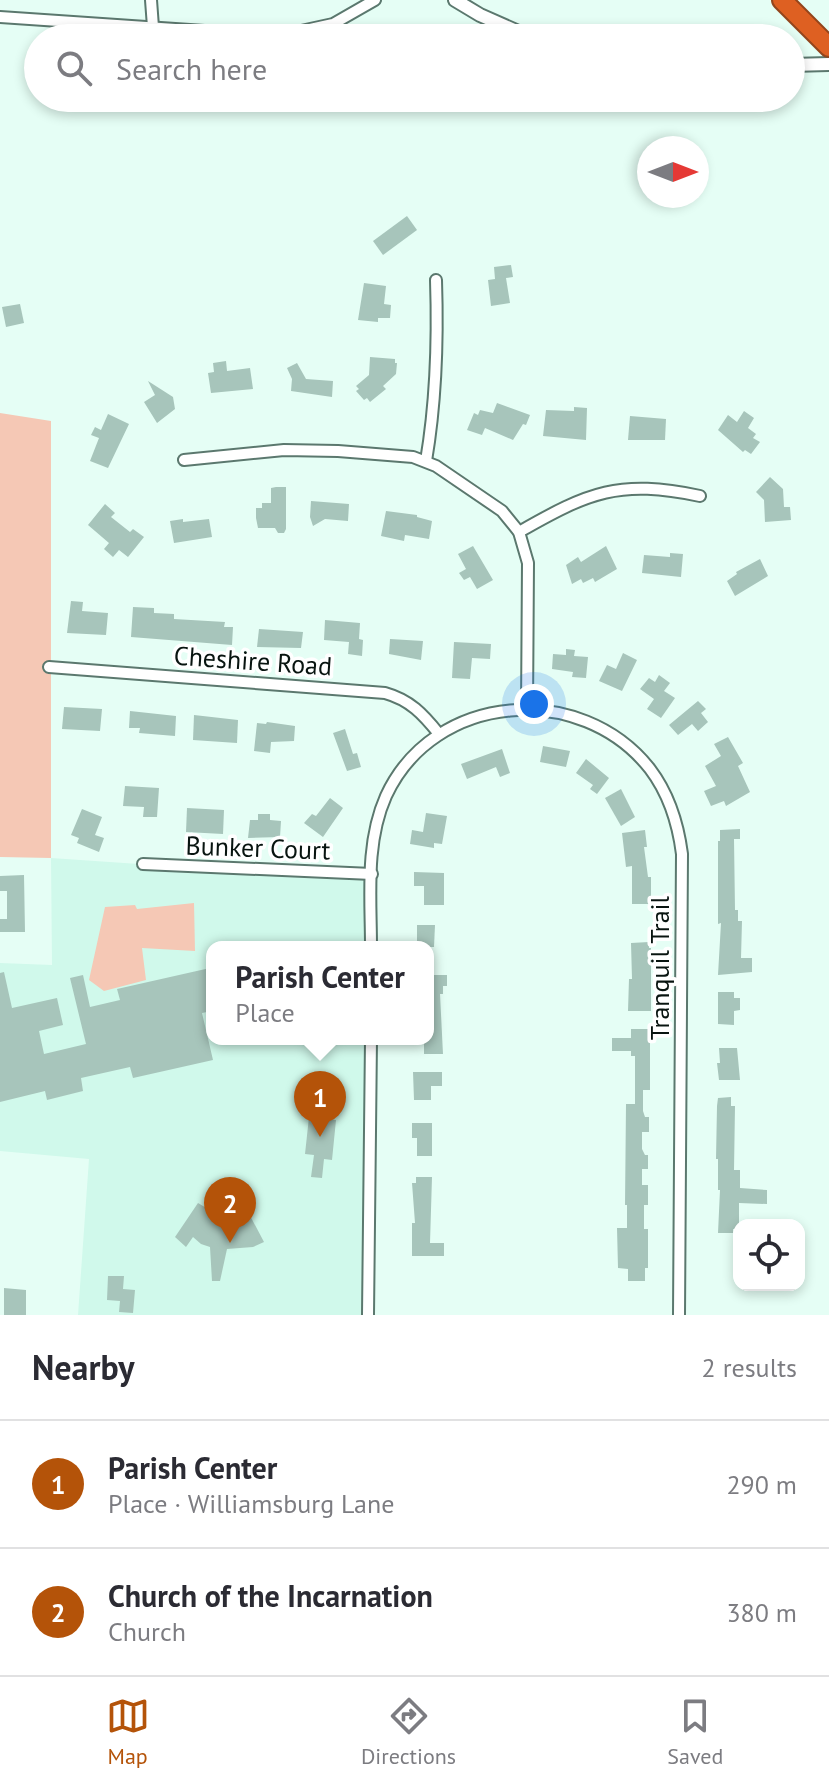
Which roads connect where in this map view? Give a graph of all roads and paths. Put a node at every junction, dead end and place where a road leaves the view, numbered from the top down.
1 (151, 0) edge
2 (375, 0) edge
3 (455, 0) edge
4 (782, 0) edge
5 (0, 17) edge
6 (107, 24) edge
7 (153, 24) edge
8 (333, 24) edge
9 (500, 24) edge
10 (829, 47) edge
11 (829, 64) edge
12 (805, 65) edge
13 (436, 280) dead end
14 (184, 460) dead end
15 (426, 461) junction
16 (700, 496) dead end
17 (519, 532) junction
18 (49, 667) dead end
19 (527, 709) junction
20 (439, 734) junction
21 (143, 864) dead end
22 (372, 874) junction
23 (371, 941) edge
24 (371, 1045) edge
25 (368, 1315) edge
26 (679, 1315) edge

1 - 7 street
2 - 8 street
3 - 9 street
4 - 10 highway
5 - 6 street
11 - 12 street
13 - 15 street
14 - 15 street
15 - 17 street
16 - 17 street
17 - 19 street
18 - 20 street, Cheshire Road
19 - 20 street, Tranquil Trail
19 - 26 street, Tranquil Trail
20 - 22 street, Tranquil Trail
21 - 22 street, Bunker Court
22 - 23 street, Tranquil Trail
24 - 25 street

